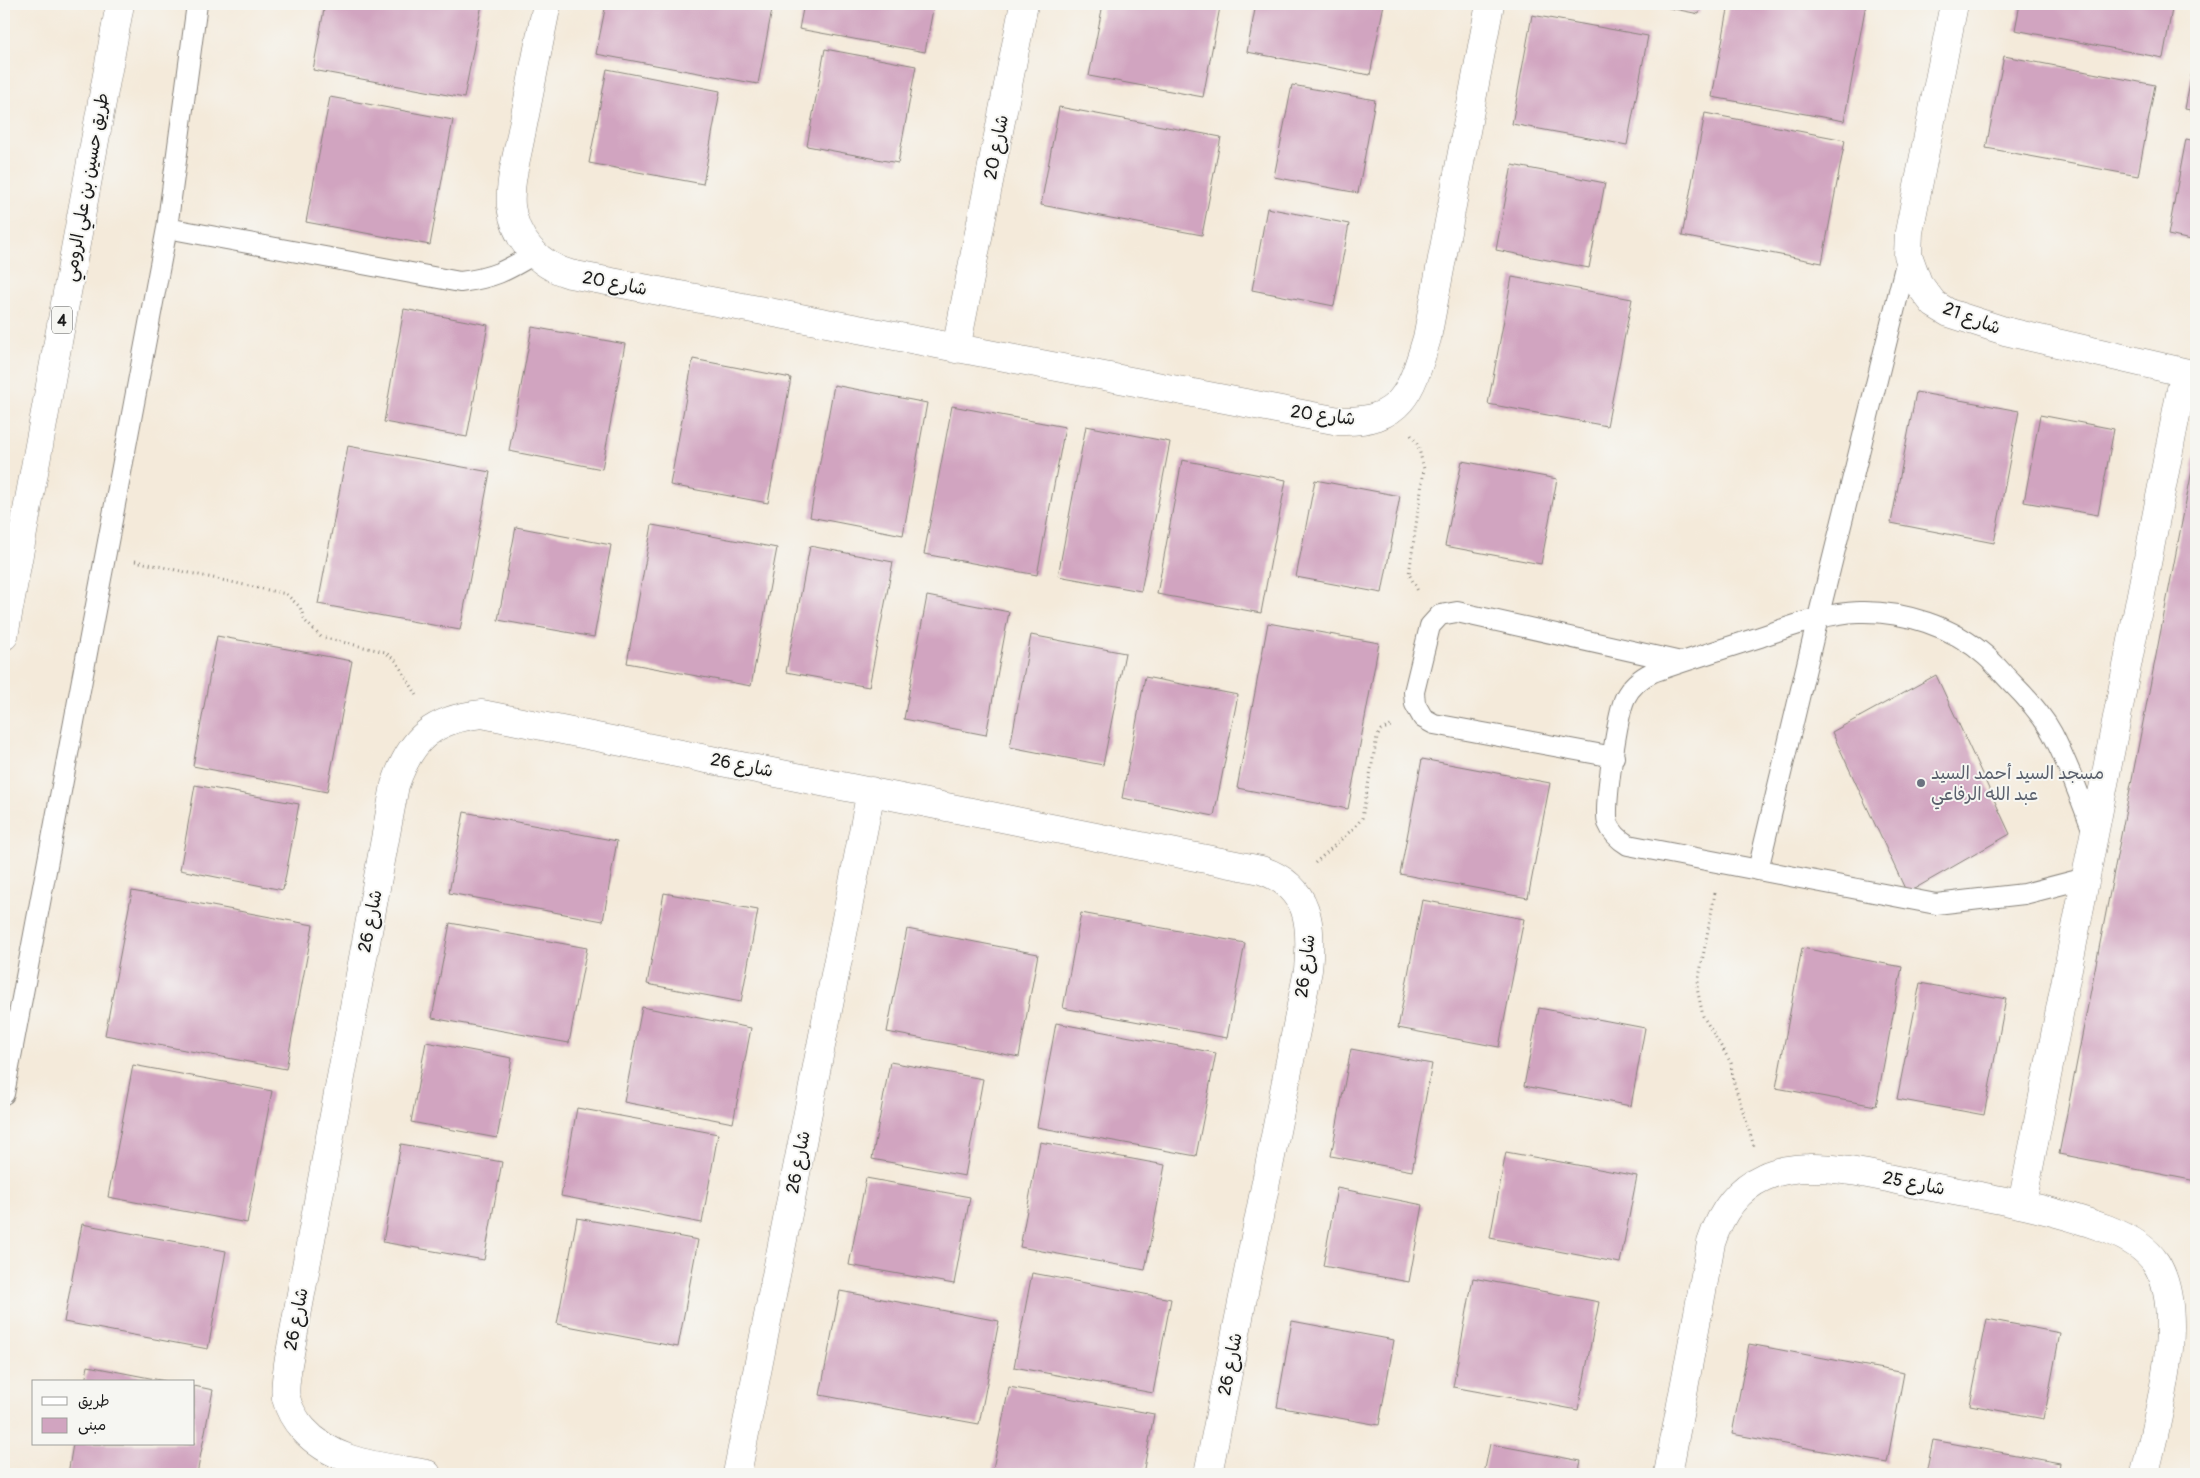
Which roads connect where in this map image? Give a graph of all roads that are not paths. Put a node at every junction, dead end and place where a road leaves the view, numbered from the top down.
1 (120, 4) edge
2 (197, 4) edge
3 (547, 4) edge
4 (1024, 4) edge
5 (1490, 4) edge
6 (1954, 4) edge
7 (167, 228) junction
8 (534, 254) junction
9 (1908, 255) junction
10 (956, 349) junction
11 (2190, 375) edge
12 (1818, 618) junction
13 (4, 636) edge
14 (1681, 662) junction
15 (1614, 757) junction
16 (871, 791) junction
17 (2094, 834) junction
18 (1758, 870) junction
19 (2086, 878) junction
20 (4, 1094) edge
21 (2022, 1204) junction
22 (427, 1474) edge
23 (737, 1474) edge
24 (1208, 1474) edge
25 (1668, 1474) edge
26 (2145, 1474) edge

1 - 13 main road, طريق حسين بن علي الرومي / 4
2 - 7 lane
3 - 8 main road, شارع 20
4 - 10 main road, شارع 20
5 - 10 main road, شارع 20
6 - 9 main road, شارع 21
7 - 8 lane
7 - 20 lane
8 - 10 main road, شارع 20
9 - 11 main road, شارع 21
9 - 12 lane
11 - 17 main road
12 - 14 lane
12 - 17 lane
12 - 18 lane
14 - 15 lane
14 - 15 lane
15 - 18 lane
16 - 22 main road, شارع 26
16 - 23 main road, شارع 26
16 - 24 main road, شارع 26
17 - 19 main road
18 - 19 lane
19 - 21 main road
21 - 25 main road, شارع 25
21 - 26 main road, شارع 25

